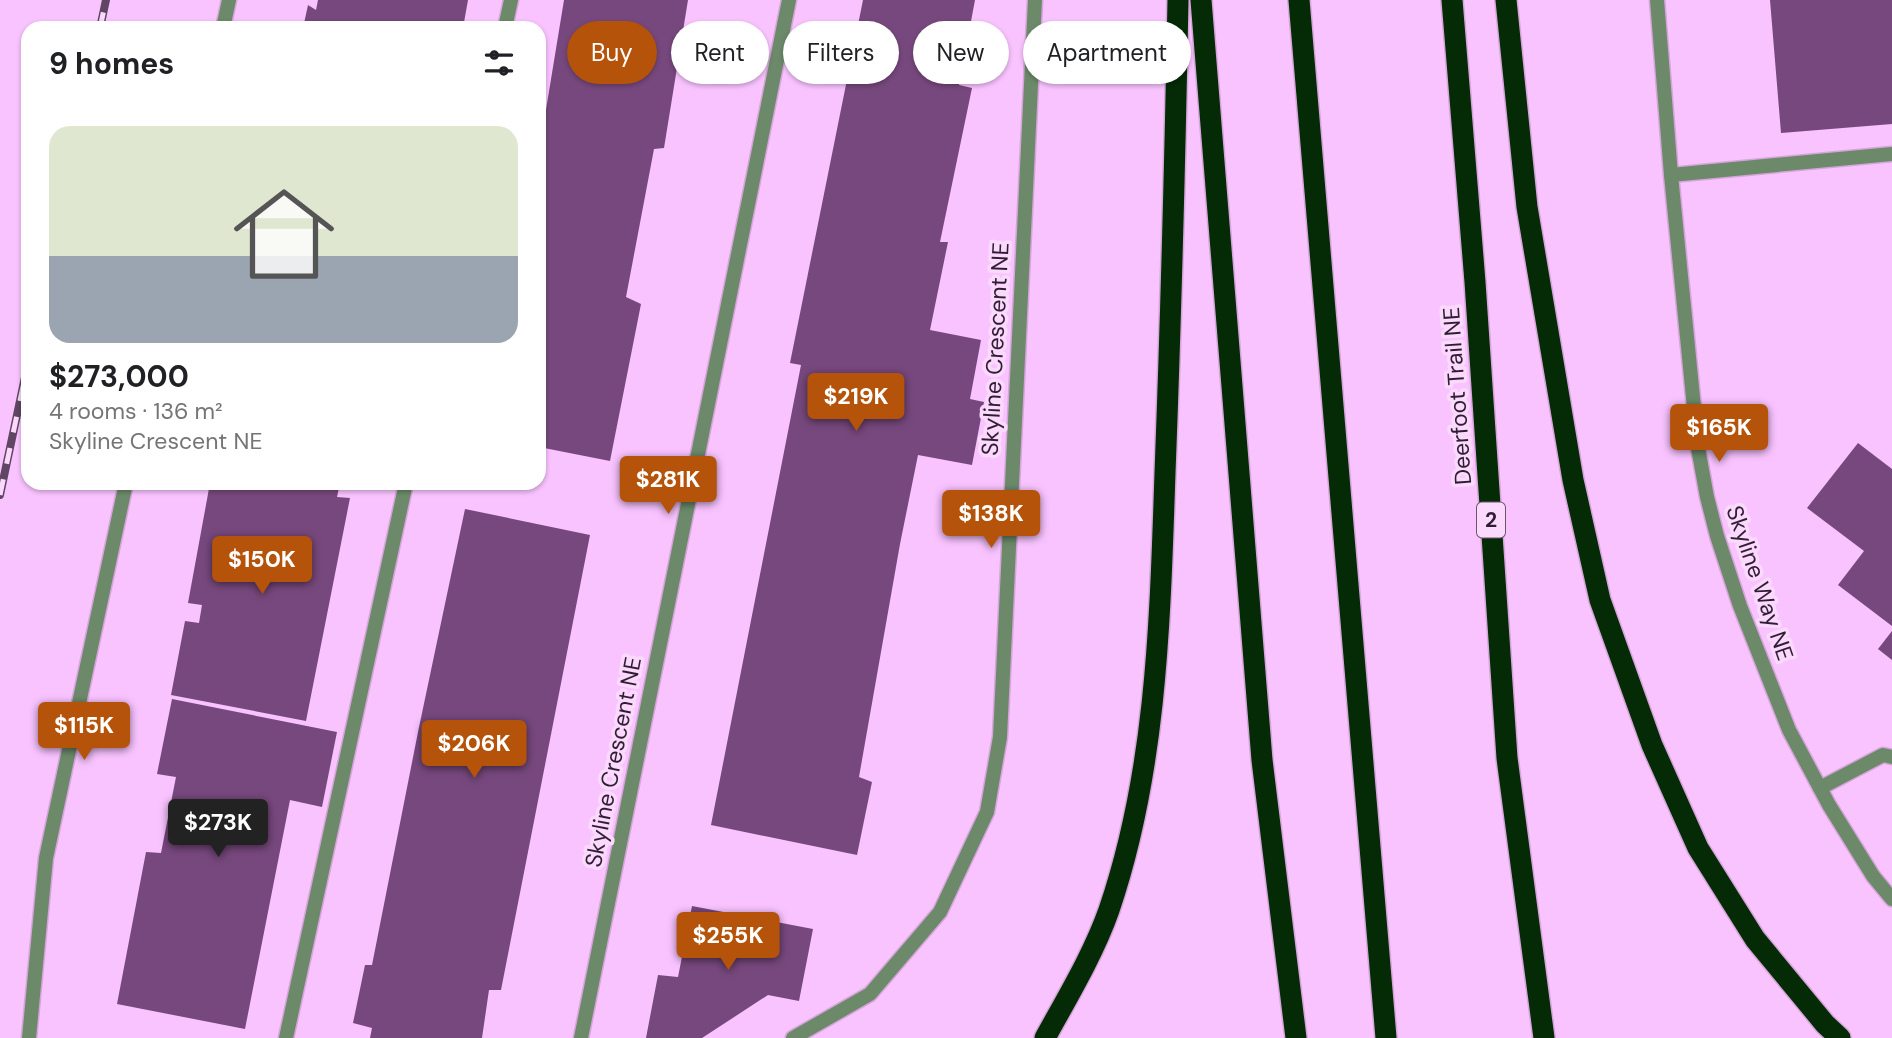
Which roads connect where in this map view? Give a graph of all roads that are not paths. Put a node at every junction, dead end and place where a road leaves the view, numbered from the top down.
1 (229, 0) edge
2 (511, 0) edge
3 (789, 0) edge
4 (1035, 0) edge
5 (1178, 0) edge
6 (1202, 0) edge
7 (1299, 0) edge
8 (1452, 0) edge
9 (1506, 0) edge
10 (1657, 0) edge
11 (224, 21) edge
12 (506, 21) edge
13 (1892, 154) edge
14 (1671, 175) junction
15 (125, 490) edge
16 (405, 490) edge
17 (1892, 757) edge
18 (1820, 788) junction
19 (1892, 900) edge
20 (29, 1038) edge
21 (286, 1038) edge
22 (581, 1038) edge
23 (793, 1038) edge
24 (1045, 1038) edge
25 (1296, 1038) edge
26 (1386, 1038) edge
27 (1544, 1038) edge
28 (1840, 1038) edge

1 - 11 street
2 - 12 street
3 - 22 street, Skyline Crescent NE
4 - 23 street, Skyline Crescent NE
5 - 24 highway
6 - 25 highway
7 - 26 highway
8 - 27 highway, Deerfoot Trail NE / 2
9 - 28 highway
10 - 14 street, Skyline Way NE
13 - 14 street
14 - 18 street, Skyline Way NE
15 - 20 street
16 - 21 street
17 - 18 street
18 - 19 street, Skyline Way NE

